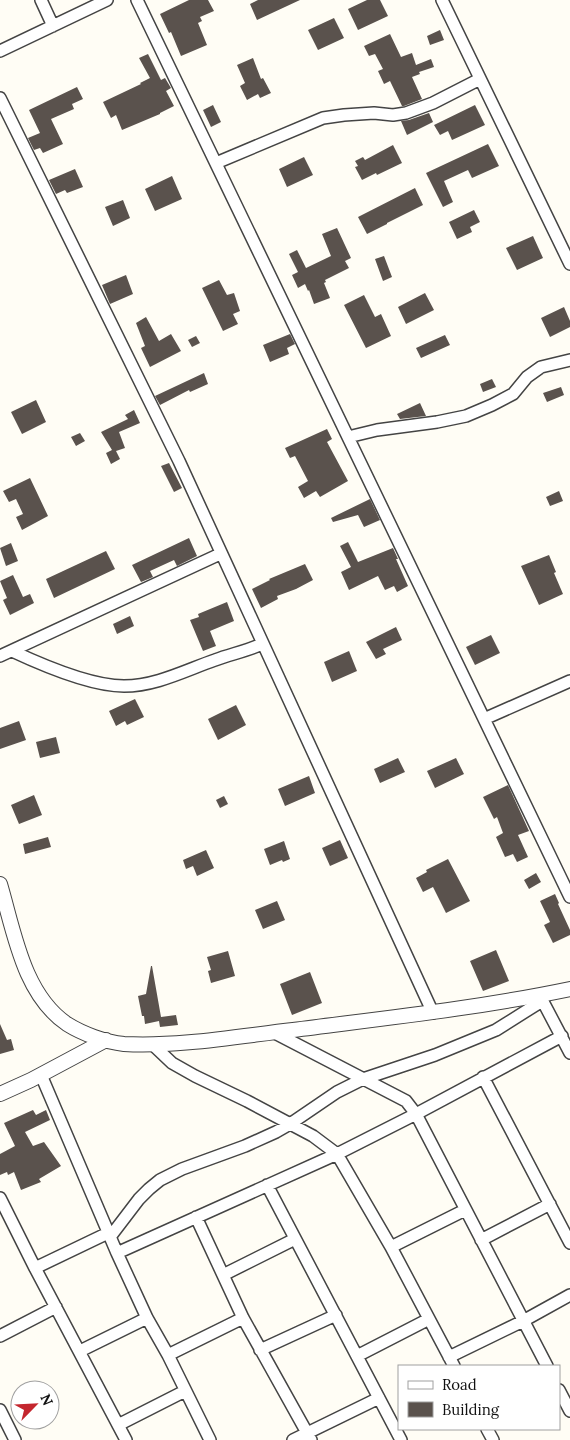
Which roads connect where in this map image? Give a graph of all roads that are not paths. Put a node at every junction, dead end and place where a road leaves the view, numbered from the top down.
1 (41, 0) edge
2 (107, 0) edge
3 (137, 0) edge
4 (442, 0) edge
5 (53, 26) junction
6 (0, 51) edge
7 (480, 79) junction
8 (0, 98) edge
9 (216, 163) junction
10 (570, 264) edge
11 (570, 360) edge
12 (348, 437) junction
13 (220, 554) junction
14 (262, 644) junction
15 (12, 651) junction
16 (0, 656) edge
17 (570, 681) edge
18 (484, 718) junction
19 (0, 884) edge
20 (570, 897) edge
21 (570, 989) edge
22 (541, 998) junction
23 (433, 1012) junction
24 (273, 1032) junction
25 (562, 1036) junction
26 (106, 1040) junction
27 (152, 1044) junction
28 (570, 1053) edge
29 (41, 1075) junction
30 (483, 1077) junction
31 (363, 1079) junction
32 (0, 1094) edge
33 (416, 1114) junction
34 (290, 1124) junction
35 (337, 1154) junction
36 (267, 1185) junction
37 (0, 1198) edge
38 (550, 1204) junction
39 (465, 1210) junction
40 (196, 1217) junction
41 (109, 1235) junction
42 (295, 1238) junction
43 (481, 1240) junction
44 (569, 1240) edge
45 (391, 1247) junction
46 (117, 1253) junction
47 (35, 1268) junction
48 (223, 1274) junction
49 (570, 1295) edge
50 (56, 1307) junction
51 (336, 1315) junction
52 (147, 1318) junction
53 (243, 1318) junction
54 (429, 1319) junction
55 (523, 1320) junction
56 (0, 1336) edge
57 (260, 1350) junction
58 (80, 1351) junction
59 (168, 1355) junction
60 (357, 1356) junction
61 (452, 1362) edge
62 (546, 1365) edge
63 (185, 1391) junction
64 (560, 1392) edge
65 (379, 1398) junction
66 (0, 1410) edge
67 (570, 1411) edge
68 (118, 1425) junction
69 (309, 1436) edge
70 (15, 1440) edge
71 (126, 1440) edge
72 (210, 1440) edge
73 (293, 1440) edge
74 (401, 1440) edge

1 - 5 street
2 - 5 street
3 - 9 street
4 - 7 street
5 - 6 street
7 - 9 street
7 - 10 street
8 - 13 street
9 - 12 street
11 - 12 street
12 - 18 street
13 - 14 street
13 - 15 street
14 - 15 street
14 - 23 street
15 - 16 street
17 - 18 street
18 - 20 street
19 - 26 street
21 - 22 street
22 - 23 street
22 - 25 street
22 - 31 street
23 - 24 street
24 - 27 street
24 - 31 street
25 - 28 street
25 - 30 street
26 - 27 street
26 - 29 street
27 - 34 street
29 - 32 street
29 - 41 street
30 - 33 street
30 - 38 street
31 - 33 street
31 - 34 street
33 - 35 street
33 - 39 street
34 - 35 street
34 - 41 street
35 - 36 street
35 - 45 street
36 - 40 street
36 - 42 street
37 - 47 street
38 - 43 street
38 - 44 street
39 - 43 street
39 - 45 street
40 - 46 street
40 - 48 street
41 - 46 street
41 - 47 street
42 - 48 street
42 - 51 street
43 - 55 street
45 - 54 street
46 - 52 street
47 - 50 street
48 - 53 street
49 - 55 street
50 - 56 street
50 - 58 street
51 - 57 street
51 - 60 street
52 - 58 street
52 - 59 street
53 - 57 street
53 - 59 street
54 - 60 street
54 - 61 street
55 - 61 street
55 - 62 street
57 - 69 street
58 - 68 street
59 - 63 street
60 - 65 street
63 - 68 street
63 - 72 street
64 - 67 street
65 - 69 street
65 - 74 street
66 - 70 street
68 - 71 street
69 - 73 street

